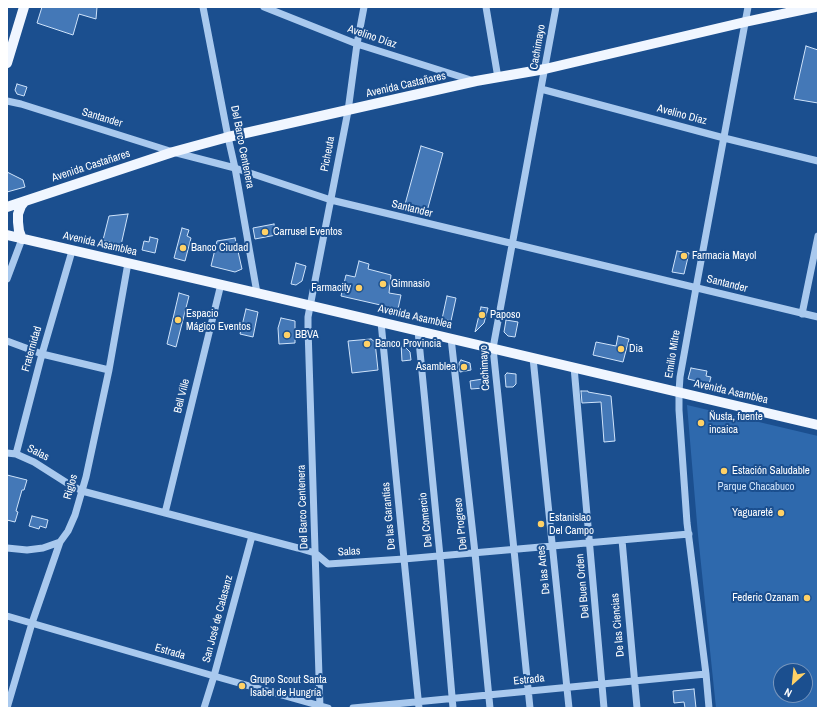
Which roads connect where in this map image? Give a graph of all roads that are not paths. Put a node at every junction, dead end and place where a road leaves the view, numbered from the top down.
1 (24, 7) edge
2 (203, 7) edge
3 (264, 7) edge
4 (364, 7) edge
5 (486, 7) edge
6 (556, 7) edge
7 (748, 7) edge
8 (815, 7) edge
9 (745, 22) junction
10 (357, 44) junction
11 (7, 63) edge
12 (545, 69) junction
13 (498, 78) junction
14 (476, 81) junction
15 (541, 89) junction
16 (7, 101) edge
17 (348, 111) junction
18 (228, 137) junction
19 (724, 138) junction
20 (173, 152) junction
21 (818, 161) edge
22 (235, 168) junction
23 (331, 200) junction
24 (26, 201) junction
25 (7, 207) edge
26 (7, 235) edge
27 (818, 236) edge
28 (22, 239) junction
29 (512, 244) junction
30 (72, 250) junction
31 (128, 263) junction
32 (7, 279) edge
33 (221, 284) junction
34 (696, 288) junction
35 (258, 293) junction
36 (311, 305) junction
37 (802, 314) junction
38 (818, 317) edge
39 (381, 322) junction
40 (418, 330) junction
41 (451, 338) junction
42 (7, 341) edge
43 (493, 348) junction
44 (42, 354) junction
45 (533, 358) junction
46 (574, 367) junction
47 (108, 370) junction
48 (679, 392) junction
49 (818, 425) edge
50 (7, 453) edge
51 (16, 454) junction
52 (82, 491) junction
53 (165, 513) junction
54 (689, 534) junction
55 (252, 536) junction
56 (622, 540) junction
57 (60, 542) junction
58 (590, 543) junction
59 (553, 546) junction
60 (7, 548) edge
61 (514, 550) junction
62 (315, 553) junction
63 (475, 553) junction
64 (440, 556) junction
65 (404, 559) junction
66 (7, 616) edge
67 (32, 623) junction
68 (706, 674) junction
69 (214, 676) junction
70 (634, 681) junction
71 (602, 684) junction
72 (567, 688) junction
73 (528, 691) junction
74 (488, 695) junction
75 (452, 699) junction
76 (419, 705) edge
77 (320, 707) edge
78 (383, 707) edge
79 (7, 708) edge
80 (204, 708) edge
81 (328, 708) edge
82 (354, 708) edge
83 (453, 708) edge
84 (490, 708) edge
85 (530, 708) edge
86 (570, 708) edge
87 (604, 708) edge
88 (637, 708) edge
89 (709, 708) edge

1 - 11 main road
2 - 18 street, Del Barco Centenera
3 - 10 street, Avelino Díaz
4 - 10 street, Picheuta
5 - 13 street
6 - 12 street, Cachimayo
7 - 9 street, Emilio Mitre
8 - 9 main road, Avenida Castañares
9 - 12 main road, Avenida Castañares
9 - 19 street, Emilio Mitre
10 - 14 street, Avelino Díaz
10 - 17 street, Picheuta
12 - 13 main road, Avenida Castañares
12 - 15 street, Cachimayo
13 - 14 main road, Avenida Castañares
14 - 17 main road, Avenida Castañares
15 - 19 street, Avelino Díaz
15 - 29 street, Cachimayo
16 - 20 street, Santander
17 - 18 main road, Avenida Castañares
17 - 23 street, Picheuta
18 - 20 main road, Avenida Castañares
18 - 22 street, Del Barco Centenera
19 - 21 street, Avelino Díaz
19 - 34 street, Emilio Mitre
20 - 22 street, Santander
20 - 24 main road, Avenida Castañares
22 - 23 street, Santander
22 - 35 street, Del Barco Centenera
23 - 29 street, Santander
23 - 36 street, Picheuta
24 - 25 main road, Avenida Castañares
24 - 28 main road
26 - 28 main road, Avenida Asamblea
27 - 37 street
28 - 30 main road, Avenida Asamblea
28 - 32 street
29 - 34 street, Santander
29 - 43 street, Cachimayo
30 - 31 main road, Avenida Asamblea
30 - 44 street, Fraternidad
31 - 33 main road, Avenida Asamblea
31 - 47 street, Riglos
33 - 35 main road, Avenida Asamblea
33 - 53 street, Bell Ville
34 - 37 street, Santander
34 - 48 street, Emilio Mitre
35 - 36 main road, Avenida Asamblea
36 - 39 main road, Avenida Asamblea
36 - 62 street, Del Barco Centenera
37 - 38 street, Santander
39 - 40 main road, Avenida Asamblea
39 - 65 street, De las Garantías
40 - 41 main road, Avenida Asamblea
40 - 64 street, Del Comercio
41 - 43 main road, Avenida Asamblea
41 - 63 street, Del Progreso
42 - 44 street
43 - 45 main road, Avenida Asamblea
43 - 61 street, Cachimayo
44 - 47 street
44 - 51 street, Fraternidad
45 - 46 main road, Avenida Asamblea
45 - 59 street, De las Artes
46 - 48 main road, Avenida Asamblea
46 - 58 street, Del Buen Orden
47 - 52 street, Riglos
48 - 49 main road, Avenida Asamblea
48 - 54 street, Emilio Mitre
50 - 51 street, Salas
51 - 52 street, Salas
52 - 53 street, Salas
52 - 57 street, Riglos
53 - 55 street, Salas
54 - 56 street, Salas
54 - 68 street, Emilio Mitre
55 - 62 street, Salas
55 - 69 street, San José de Calasanz
56 - 58 street, Salas
56 - 70 street, De las Ciencias
57 - 60 street
57 - 67 street, Riglos
58 - 59 street, Salas
58 - 71 street, Del Buen Orden
59 - 61 street, Salas
59 - 72 street, De las Artes
61 - 63 street, Salas
61 - 73 street, Cachimayo
62 - 65 street, Salas
62 - 77 street, Del Barco Centenera
63 - 64 street, Salas
63 - 74 street, Del Progreso
64 - 65 street, Salas
64 - 75 street, Del Comercio
65 - 76 street, De las Garantías
66 - 67 street, Estrada
67 - 69 street, Estrada
67 - 79 street, Riglos
68 - 70 street, Estrada
68 - 89 street, Emilio Mitre
69 - 77 street, Estrada
69 - 80 street, San José de Calasanz
70 - 71 street, Estrada
70 - 88 street, De las Ciencias
71 - 72 street, Estrada
71 - 87 street, Del Buen Orden
72 - 73 street, Estrada
72 - 86 street, De las Artes
73 - 74 street, Estrada
73 - 85 street, Cachimayo
74 - 75 street, Estrada
74 - 84 street, Del Progreso
75 - 76 street, Estrada
75 - 83 street, Del Comercio
76 - 78 street, Estrada
77 - 81 street, Estrada
78 - 82 street, Estrada

